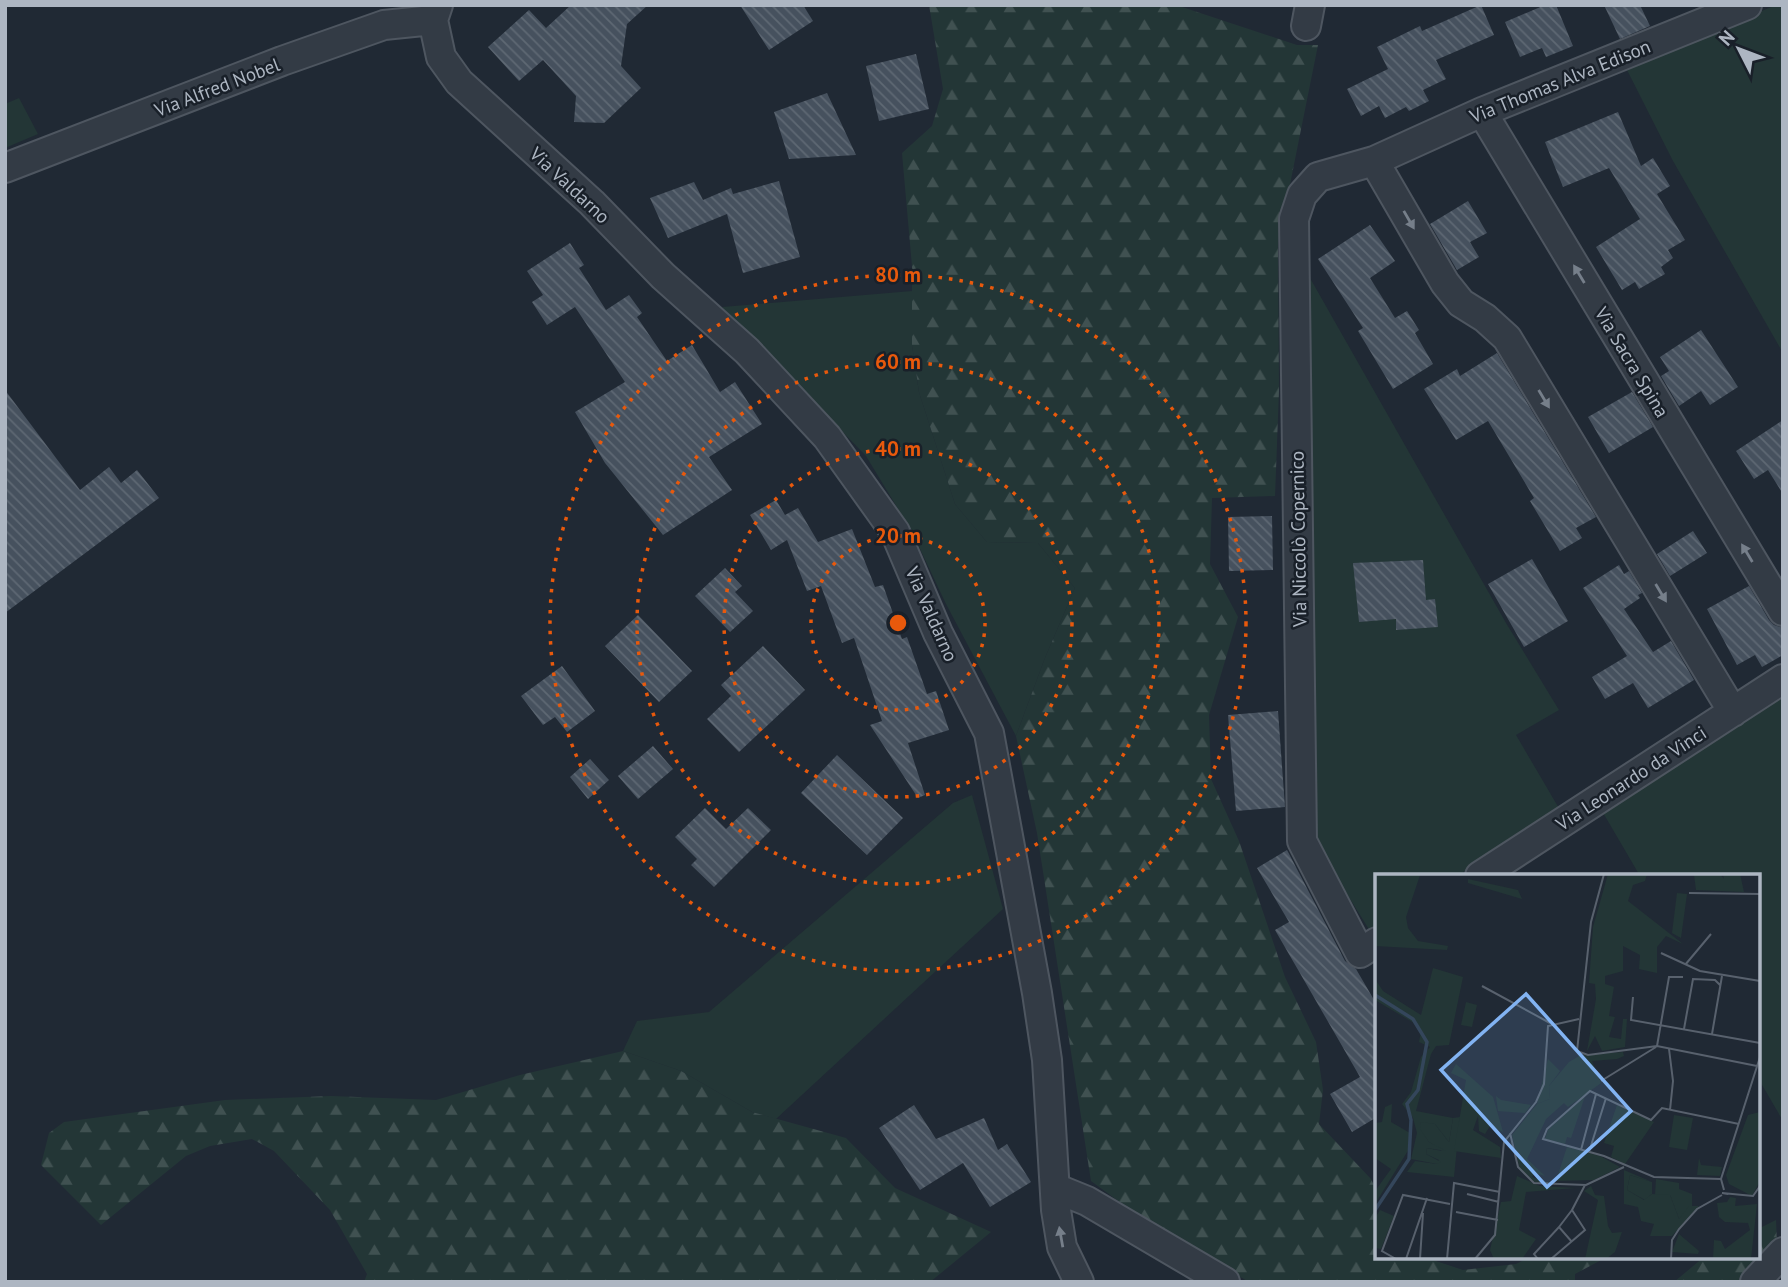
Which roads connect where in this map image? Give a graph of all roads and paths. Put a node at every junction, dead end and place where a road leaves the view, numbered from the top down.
1 (1747, 5) edge
2 (435, 13) edge
3 (1482, 113) junction
4 (1374, 161) junction
5 (5, 169) edge
6 (1783, 611) edge
7 (1783, 679) edge
8 (1733, 712) junction
9 (1483, 874) edge
10 (1368, 948) edge
11 (1055, 1188) junction
12 (1783, 1252) edge
13 (1079, 1282) edge
14 (1225, 1282) edge
15 (1755, 1282) edge

1 - 3 street, Via Thomas Alva Edison
2 - 5 street, Via Alfred Nobel
2 - 11 street, Via Valdarno
3 - 4 street, Via Thomas Alva Edison
6 -> 3 street, Via Sacra Spina
4 -> 8 street
4 - 10 street, Via Niccolò Copernico
7 - 8 street, Via Leonardo da Vinci
8 - 9 street, Via Leonardo da Vinci
13 -> 11 street, Via Valdarno
11 - 14 street
12 - 15 street

